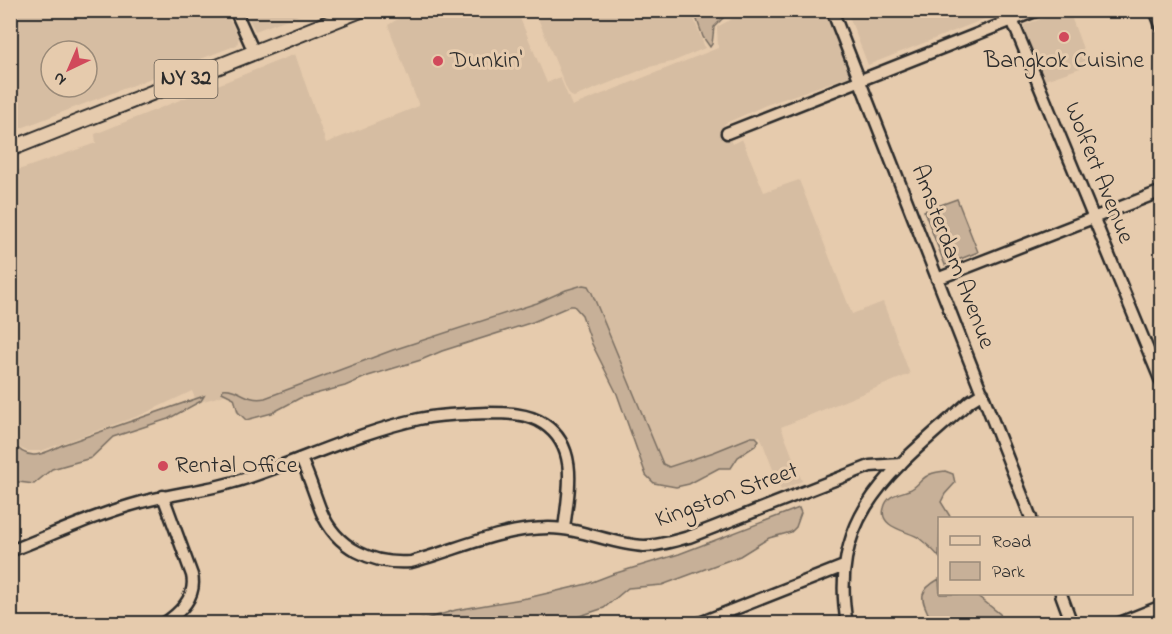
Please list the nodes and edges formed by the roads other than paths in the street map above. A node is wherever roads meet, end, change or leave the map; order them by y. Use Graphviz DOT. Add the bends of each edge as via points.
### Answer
graph roads {
  1 [pos="235,10"];
  2 [pos="361,10"];
  3 [pos="832,10"];
  4 [pos="1038,10"];
  5 [pos="1155,10"];
  6 [pos="1010,15"];
  7 [pos="1161,28"];
  8 [pos="254,52"];
  9 [pos="860,80"];
  10 [pos="727,133"];
  11 [pos="10,149"];
  12 [pos="1161,191"];
  13 [pos="1094,218"];
  14 [pos="937,279"];
  15 [pos="1161,384"];
  16 [pos="983,393"];
  17 [pos="301,459"];
  18 [pos="901,464"];
  19 [pos="164,496"];
  20 [pos="1030,517"];
  21 [pos="564,529"];
  22 [pos="10,550"];
  23 [pos="844,566"];
  24 [pos="1060,595"];
  25 [pos="1161,606"];
  26 [pos="163,624"];
  27 [pos="697,624"];
  28 [pos="847,624"];
  29 [pos="1072,624"];
  30 [pos="1118,624"];
  1 -- 8 [label="street"];
  2 -- 8 [label="main road, NY 32"];
  3 -- 9 [label="street, Amsterdam Avenue"];
  4 -- 6 [label="street"];
  5 -- 7 [label="street"];
  6 -- 9 [label="street"];
  6 -- 13 [label="street, Wolfert Avenue"];
  8 -- 11 [label="main road, NY 32"];
  9 -- 10 [label="street"];
  9 -- 14 [label="street, Amsterdam Avenue"];
  12 -- 13 [label="street"];
  13 -- 14 [label="street"];
  13 -- 15 [label="street, Wolfert Avenue"];
  14 -- 16 [label="street, Amsterdam Avenue"];
  16 -- 18 [label="street"];
  16 -- 20 [label="street, Amsterdam Avenue"];
  17 -- 19 [label="street" via="233,482"];
  17 -- 21 [label="street, Kingston Street" via="333,531 346,545 374,560 411,562 507,531"];
  17 -- 21 [label="street" via="420,419 520,415 544,424 566,452 570,474"];
  18 -- 21 [label="street, Kingston Street" via="870,466 689,537 660,544 634,544"];
  18 -- 23 [label="street" via="864,508"];
  19 -- 22 [label="street" via="113,510"];
  19 -- 26 [label="street" via="193,588 186,604"];
  23 -- 27 [label="street"];
  23 -- 28 [label="street"];
  24 -- 29 [label="street"];
  25 -- 30 [label="street"];
}
